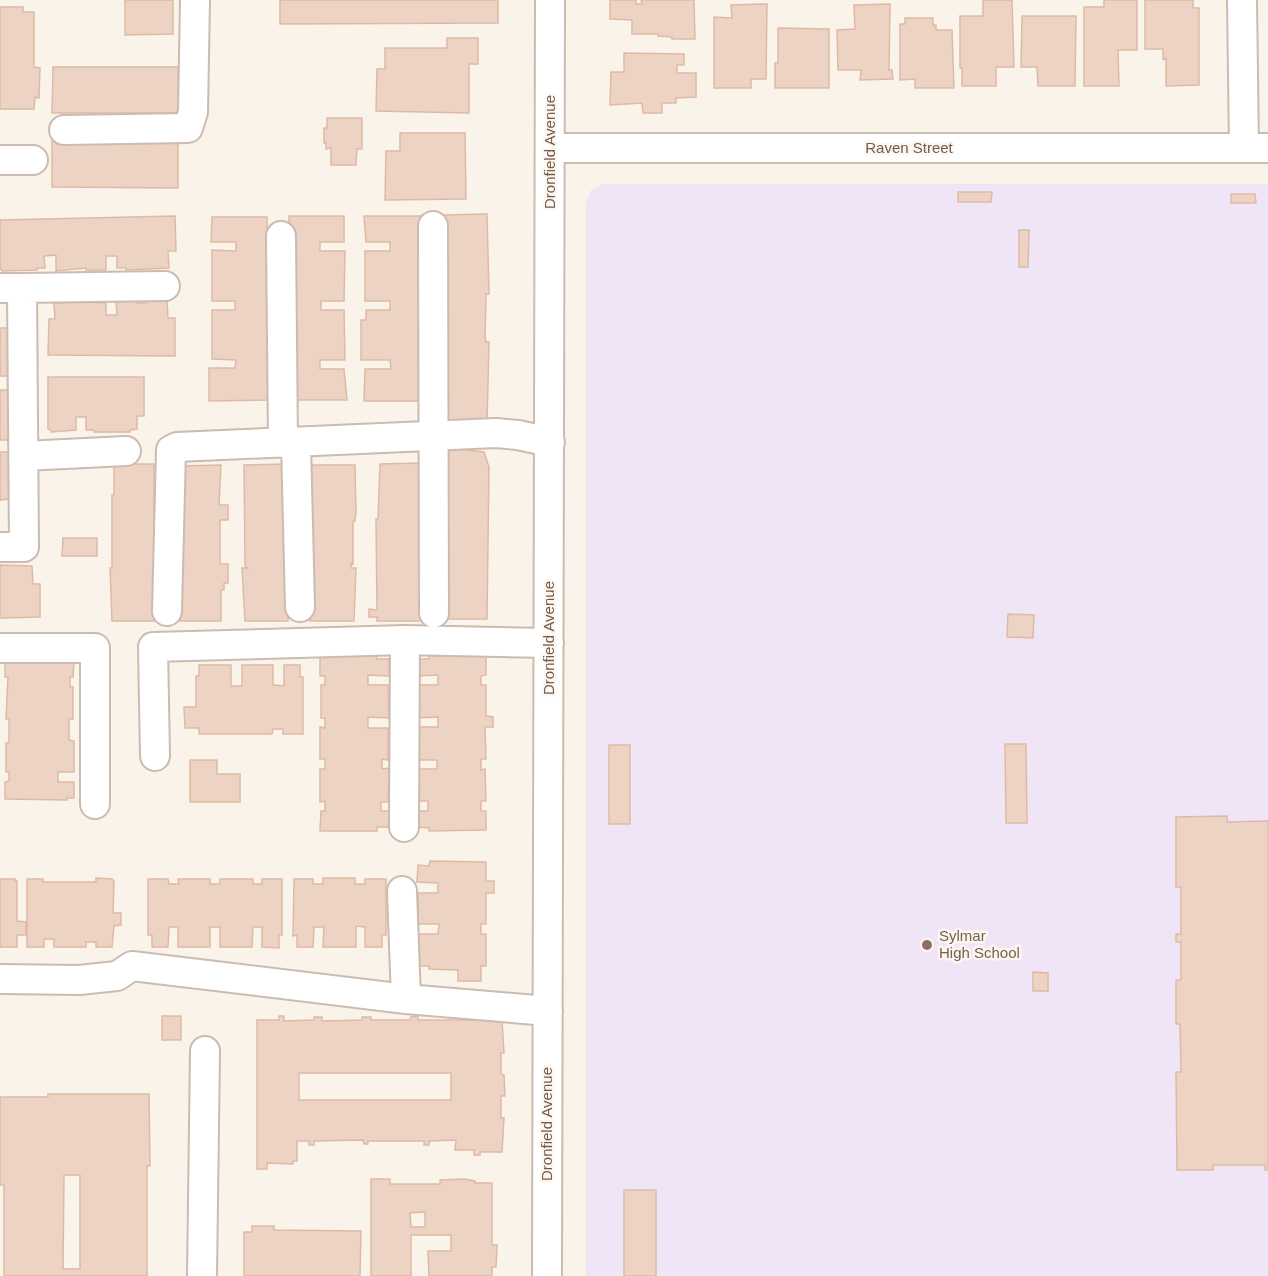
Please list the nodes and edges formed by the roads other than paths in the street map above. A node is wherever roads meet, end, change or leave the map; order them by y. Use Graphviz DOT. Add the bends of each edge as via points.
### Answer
graph roads {
  1 [pos="195,0"];
  2 [pos="550,0"];
  3 [pos="1242,0"];
  4 [pos="64,130"];
  5 [pos="551,148"];
  6 [pos="1256,148"];
  7 [pos="0,160"];
  8 [pos="33,160"];
  9 [pos="433,226"];
  10 [pos="281,236"];
  11 [pos="165,286"];
  12 [pos="11,288"];
  13 [pos="432,435"];
  14 [pos="550,442"];
  15 [pos="289,443"];
  16 [pos="126,451"];
  17 [pos="24,456"];
  18 [pos="0,547"];
  19 [pos="300,607"];
  20 [pos="167,611"];
  21 [pos="434,613"];
  22 [pos="405,640"];
  23 [pos="549,643"];
  24 [pos="0,648"];
  25 [pos="155,756"];
  26 [pos="95,804"];
  27 [pos="404,827"];
  28 [pos="402,891"];
  29 [pos="0,979"];
  30 [pos="406,999"];
  31 [pos="548,1011"];
  32 [pos="205,1051"];
  33 [pos="202,1276"];
  34 [pos="547,1276"];
  1 -- 4 [label="street" via="193,112 188,128"];
  2 -- 5 [label="street, Dronfield Avenue"];
  3 -- 6 [label="street" via="1244,116"];
  5 -- 6 [label="street, Raven Street"];
  5 -- 14 [label="street, Dronfield Avenue"];
  7 -- 8 [label="street"];
  9 -- 13 [label="street"];
  10 -- 15 [label="street"];
  11 -- 12 [label="street"];
  12 -- 17 [label="street"];
  13 -- 14 [label="street" via="496,433"];
  13 -- 15 [label="street"];
  13 -- 21 [label="street"];
  14 -- 23 [label="street, Dronfield Avenue"];
  15 -- 19 [label="street"];
  15 -- 20 [label="street" via="171,450"];
  16 -- 17 [label="street"];
  17 -- 18 [label="street" via="24,547"];
  22 -- 23 [label="street"];
  22 -- 25 [label="street" via="153,647"];
  22 -- 27 [label="street"];
  23 -- 31 [label="street, Dronfield Avenue"];
  24 -- 26 [label="street" via="95,648"];
  28 -- 30 [label="street"];
  29 -- 30 [label="street" via="79,980 117,976 132,966"];
  30 -- 31 [label="street"];
  31 -- 34 [label="street, Dronfield Avenue"];
  32 -- 33 [label="street"];
}
